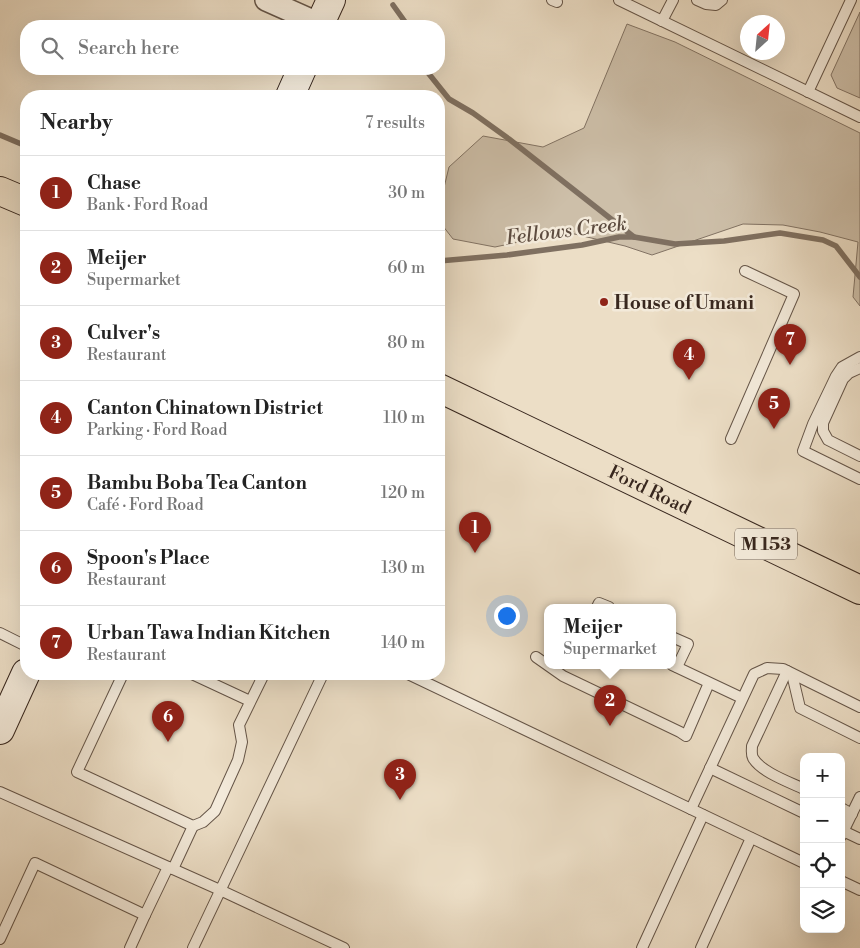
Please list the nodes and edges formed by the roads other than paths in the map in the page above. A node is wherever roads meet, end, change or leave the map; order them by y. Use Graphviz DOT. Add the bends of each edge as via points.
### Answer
graph roads {
  1 [pos="266,0"];
  2 [pos="331,0"];
  3 [pos="619,0"];
  4 [pos="673,0"];
  5 [pos="696,0"];
  6 [pos="722,0"];
  7 [pos="851,0"];
  8 [pos="309,20"];
  9 [pos="322,20"];
  10 [pos="662,21"];
  11 [pos="299,75"];
  12 [pos="293,90"];
  13 [pos="808,92"];
  14 [pos="860,118"];
  15 [pos="0,191"];
  16 [pos="20,199"];
  17 [pos="745,271"];
  18 [pos="860,357"];
  19 [pos="860,368"];
  20 [pos="445,391"];
  21 [pos="730,439"];
  22 [pos="860,456"];
  23 [pos="860,480"];
  24 [pos="860,590"];
  25 [pos="0,633"];
  26 [pos="676,639"];
  27 [pos="20,643"];
  28 [pos="536,657"];
  29 [pos="544,663"];
  30 [pos="676,663"];
  31 [pos="676,667"];
  32 [pos="553,669"];
  33 [pos="790,672"];
  34 [pos="23,680"];
  35 [pos="120,680"];
  36 [pos="205,680"];
  37 [pos="261,680"];
  38 [pos="320,680"];
  39 [pos="421,680"];
  40 [pos="709,682"];
  41 [pos="742,698"];
  42 [pos="250,701"];
  43 [pos="860,707"];
  44 [pos="0,730"];
  45 [pos="860,738"];
  46 [pos="710,768"];
  47 [pos="800,788"];
  48 [pos="0,792"];
  49 [pos="860,797"];
  50 [pos="691,809"];
  51 [pos="845,810"];
  52 [pos="800,811"];
  53 [pos="852,814"];
  54 [pos="703,815"];
  55 [pos="192,826"];
  56 [pos="845,827"];
  57 [pos="845,834"];
  58 [pos="751,838"];
  59 [pos="860,839"];
  60 [pos="800,861"];
  61 [pos="170,868"];
  62 [pos="845,883"];
  63 [pos="220,890"];
  64 [pos="860,890"];
  65 [pos="145,915"];
  66 [pos="0,939"];
  67 [pos="130,948"];
  68 [pos="193,948"];
  69 [pos="342,948"];
  70 [pos="642,948"];
  71 [pos="700,948"];
  1 -- 8 [label="street"];
  2 -- 9 [label="main road"];
  3 -- 10 [label="lane"];
  4 -- 10 [label="lane"];
  5 -- 6 [label="lane" via="716,4"];
  7 -- 13 [label="lane"];
  10 -- 13 [label="lane"];
  11 -- 12 [label="main road"];
  13 -- 14 [label="lane"];
  15 -- 16 [label="main road"];
  17 -- 21 [label="lane" via="794,294"];
  18 -- 23 [label="lane" via="842,367 836,376 803,451"];
  19 -- 22 [label="lane" via="843,379 823,423 828,440"];
  20 -- 24 [label="main road, Ford Road / M 153"];
  25 -- 27 [label="lane"];
  26 -- 30 [label="lane" via="688,644"];
  28 -- 29 [label="lane"];
  31 -- 40 [label="lane"];
  32 -- 40 [label="lane" via="686,736"];
  33 -- 41 [label="lane" via="767,668 754,674"];
  33 -- 43 [label="lane"];
  33 -- 45 [label="lane" via="800,708"];
  33 -- 47 [label="lane" via="752,746 752,756 758,765"];
  34 -- 44 [label="main road"];
  35 -- 55 [label="lane" via="77,772"];
  36 -- 42 [label="lane"];
  37 -- 42 [label="lane"];
  38 -- 63 [label="lane"];
  39 -- 50 [label="lane"];
  40 -- 41 [label="lane"];
  41 -- 46 [label="lane"];
  42 -- 55 [label="lane" via="239,725 242,742 238,760 215,811 203,822"];
  46 -- 50 [label="lane"];
  46 -- 52 [label="lane"];
  48 -- 61 [label="lane"];
  49 -- 53 [label="lane"];
  50 -- 54 [label="lane"];
  51 -- 53 [label="lane"];
  53 -- 56 [label="lane"];
  54 -- 58 [label="lane"];
  54 -- 70 [label="lane"];
  55 -- 61 [label="lane"];
  57 -- 59 [label="lane"];
  58 -- 60 [label="lane"];
  58 -- 71 [label="lane"];
  61 -- 63 [label="lane"];
  61 -- 65 [label="lane"];
  62 -- 64 [label="lane"];
  63 -- 68 [label="lane"];
  63 -- 69 [label="lane"];
  65 -- 66 [label="lane" via="35,863"];
  65 -- 67 [label="lane"];
}
